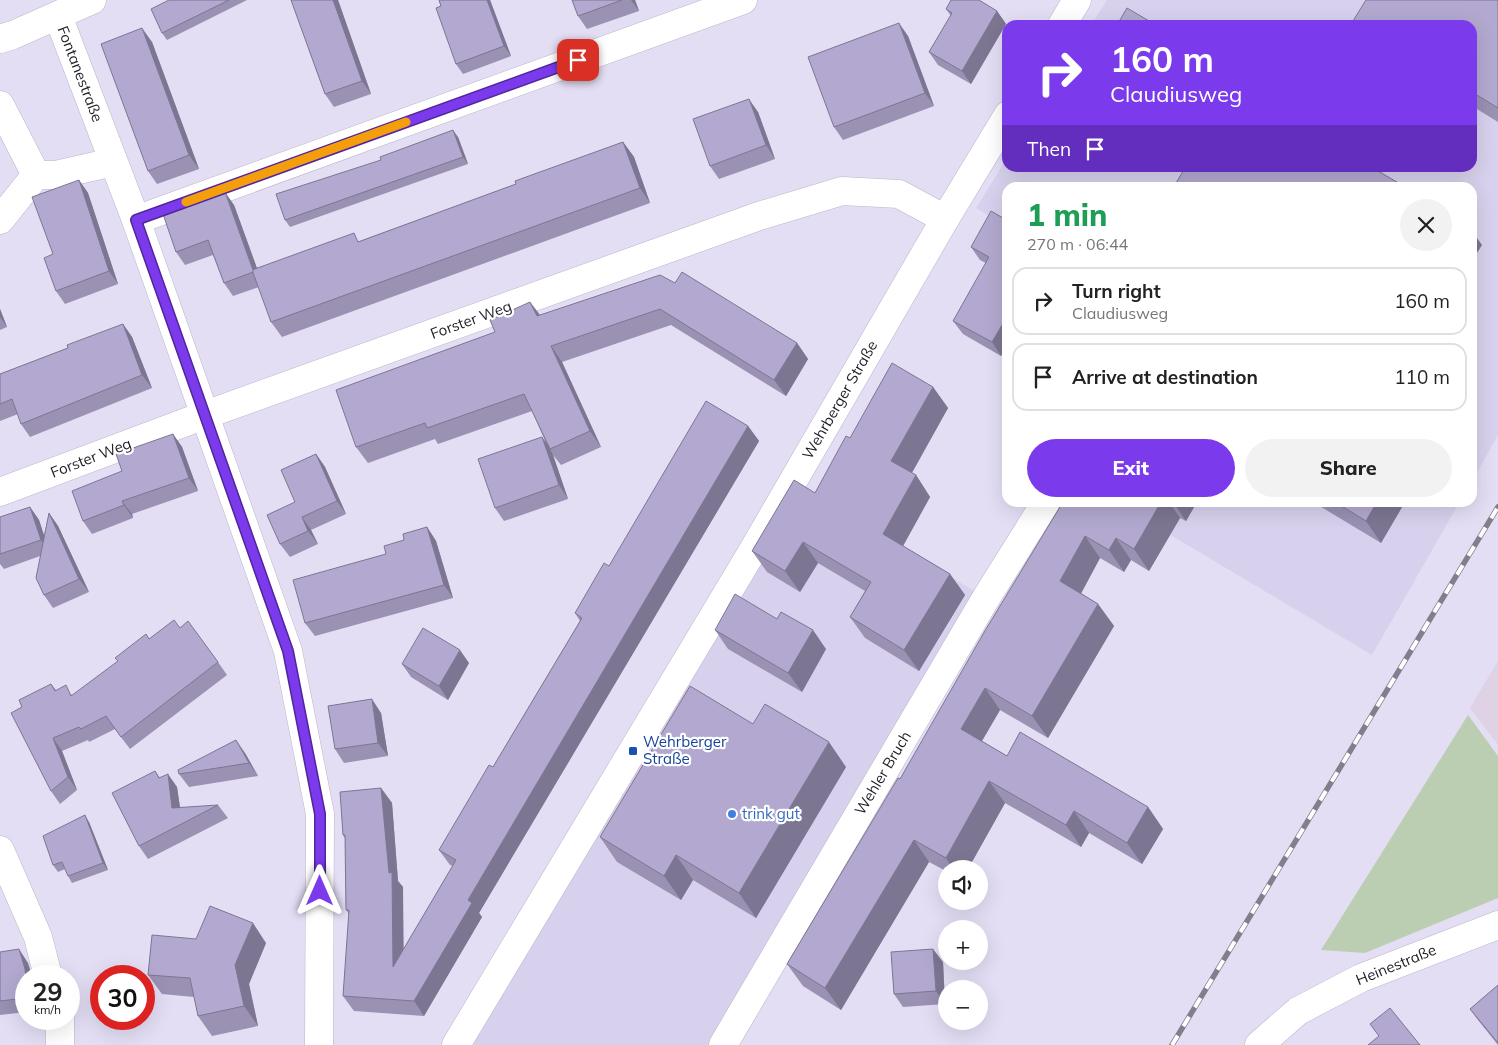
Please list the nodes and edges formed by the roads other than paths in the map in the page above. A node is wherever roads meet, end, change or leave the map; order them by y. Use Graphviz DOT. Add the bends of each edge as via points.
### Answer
graph roads {
  1 [pos="92,0"];
  2 [pos="743,0"];
  3 [pos="1077,0"];
  4 [pos="58,16"];
  5 [pos="1065,20"];
  6 [pos="0,39"];
  7 [pos="0,105"];
  8 [pos="1002,125"];
  9 [pos="113,162"];
  10 [pos="36,174"];
  11 [pos="945,219"];
  12 [pos="0,220"];
  13 [pos="136,220"];
  14 [pos="206,415"];
  15 [pos="0,492"];
  16 [pos="1043,507"];
  17 [pos="0,850"];
  18 [pos="1498,925"];
  19 [pos="45,965"];
  20 [pos="60,1030"];
  21 [pos="60,1045"];
  22 [pos="319,1045"];
  23 [pos="456,1045"];
  24 [pos="723,1045"];
  25 [pos="1259,1045"];
  1 -- 4 [label="street"];
  2 -- 13 [label="street"];
  3 -- 5 [label="street"];
  4 -- 6 [label="street, Fontanestraße"];
  4 -- 9 [label="street, Fontanestraße"];
  7 -- 10 [label="street"];
  8 -- 11 [label="street, Wehrberger Straße"];
  9 -- 10 [label="street" via="56,174"];
  9 -- 13 [label="street, Fontanestraße"];
  10 -- 12 [label="street"];
  11 -- 14 [label="street, Forster Weg" via="899,194 842,190 759,216"];
  11 -- 23 [label="street, Wehrberger Straße" via="752,552"];
  13 -- 14 [label="street, Fontanestraße"];
  14 -- 15 [label="street, Forster Weg"];
  14 -- 22 [label="street, Fontanestraße" via="288,651 320,814"];
  16 -- 24 [label="street, Wehler Bruch"];
  17 -- 19 [label="street" via="38,937"];
  18 -- 25 [label="street, Heinestraße" via="1361,978 1298,1011"];
  20 -- 21 [label="street"];
}
